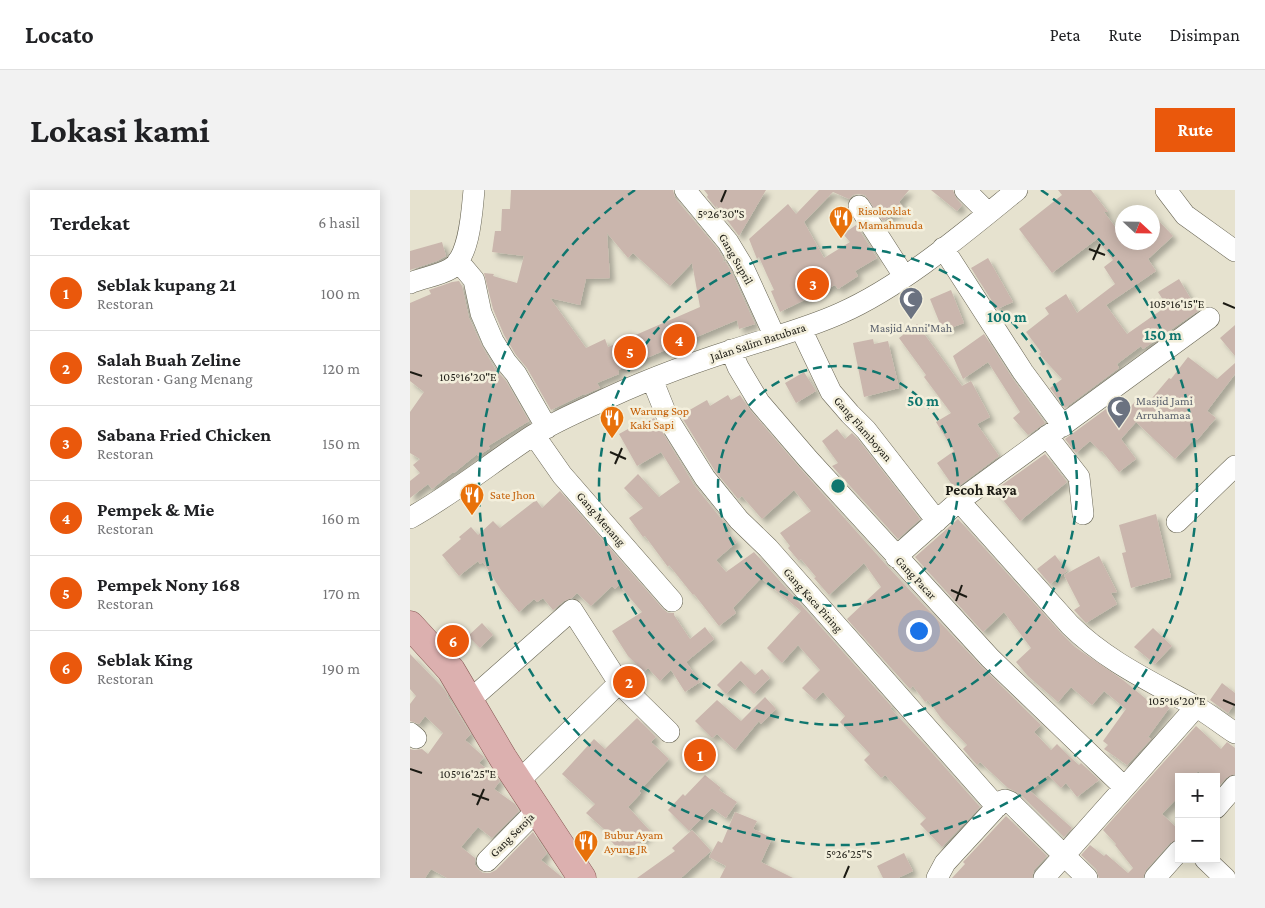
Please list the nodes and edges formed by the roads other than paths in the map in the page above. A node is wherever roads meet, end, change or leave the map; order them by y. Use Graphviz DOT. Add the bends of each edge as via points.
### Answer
graph roads {
  1 [pos="474,190"];
  2 [pos="966,190"];
  3 [pos="1017,190"];
  4 [pos="1166,190"];
  5 [pos="689,196"];
  6 [pos="859,206"];
  7 [pos="988,213"];
  8 [pos="943,248"];
  9 [pos="1235,251"];
  10 [pos="463,252"];
  11 [pos="904,276"];
  12 [pos="410,283"];
  13 [pos="1209,318"];
  14 [pos="801,329"];
  15 [pos="775,337"];
  16 [pos="731,350"];
  17 [pos="652,379"];
  18 [pos="1055,431"];
  19 [pos="541,432"];
  20 [pos="1235,466"];
  21 [pos="959,500"];
  22 [pos="1083,514"];
  23 [pos="410,518"];
  24 [pos="937,521"];
  25 [pos="1177,522"];
  26 [pos="896,557"];
  27 [pos="672,601"];
  28 [pos="410,625"];
  29 [pos="619,683"];
  30 [pos="470,700"];
  31 [pos="1196,707"];
  32 [pos="669,732"];
  33 [pos="1235,733"];
  34 [pos="520,781"];
  35 [pos="1235,786"];
  36 [pos="1124,787"];
  37 [pos="1220,803"];
  38 [pos="997,807"];
  39 [pos="538,810"];
  40 [pos="1064,856"];
  41 [pos="1175,856"];
  42 [pos="486,861"];
  43 [pos="1209,863"];
  44 [pos="941,870"];
  45 [pos="582,878"];
  46 [pos="1044,878"];
  47 [pos="1087,878"];
  48 [pos="1156,878"];
  49 [pos="1225,878"];
  1 -- 10 [label="street"];
  2 -- 7 [label="street"];
  3 -- 7 [label="street, Jalan Salim Batubara"];
  4 -- 9 [label="street" via="1185,215"];
  5 -- 15 [label="street, Gang Supril" via="719,229 742,265"];
  6 -- 11 [label="street"];
  7 -- 8 [label="street, Jalan Salim Batubara"];
  8 -- 11 [label="street, Jalan Salim Batubara"];
  8 -- 18 [label="street" via="1023,372"];
  10 -- 12 [label="street" via="449,270"];
  10 -- 19 [label="street, Gang Menang" via="493,341 516,374"];
  11 -- 14 [label="street, Jalan Salim Batubara" via="872,298"];
  13 -- 18 [label="street"];
  14 -- 15 [label="street, Jalan Salim Batubara"];
  14 -- 24 [label="street, Gang Flamboyan" via="831,392 866,430"];
  15 -- 16 [label="street, Jalan Salim Batubara"];
  16 -- 17 [label="street, Jalan Salim Batubara"];
  16 -- 26 [label="street, Gang Pacar" via="759,402"];
  17 -- 19 [label="street, Jalan Salim Batubara"];
  17 -- 38 [label="street, Gang Kaca Piring" via="668,419 733,513 768,548"];
  18 -- 21 [label="street"];
  18 -- 22 [label="street" via="1079,476"];
  19 -- 23 [label="street, Jalan Salim Batubara" via="444,499"];
  19 -- 27 [label="street, Gang Menang" via="562,475"];
  20 -- 25 [label="street"];
  21 -- 24 [label="street"];
  21 -- 31 [label="street" via="1087,642"];
  24 -- 26 [label="street"];
  26 -- 36 [label="street, Gang Pacar" via="990,658"];
  28 -- 30 [label="main road" via="451,670"];
  29 -- 30 [label="street" via="572,610"];
  29 -- 32 [label="street"];
  29 -- 34 [label="street"];
  30 -- 34 [label="main road"];
  31 -- 33 [label="street"];
  31 -- 36 [label="street"];
  34 -- 39 [label="main road"];
  35 -- 37 [label="street"];
  36 -- 40 [label="street"];
  38 -- 40 [label="street" via="1004,800 1010,802"];
  38 -- 44 [label="street"];
  39 -- 42 [label="street, Gang Seroja"];
  39 -- 45 [label="main road"];
  40 -- 46 [label="street"];
  40 -- 47 [label="street"];
  41 -- 48 [label="street"];
  43 -- 49 [label="street"];
}
